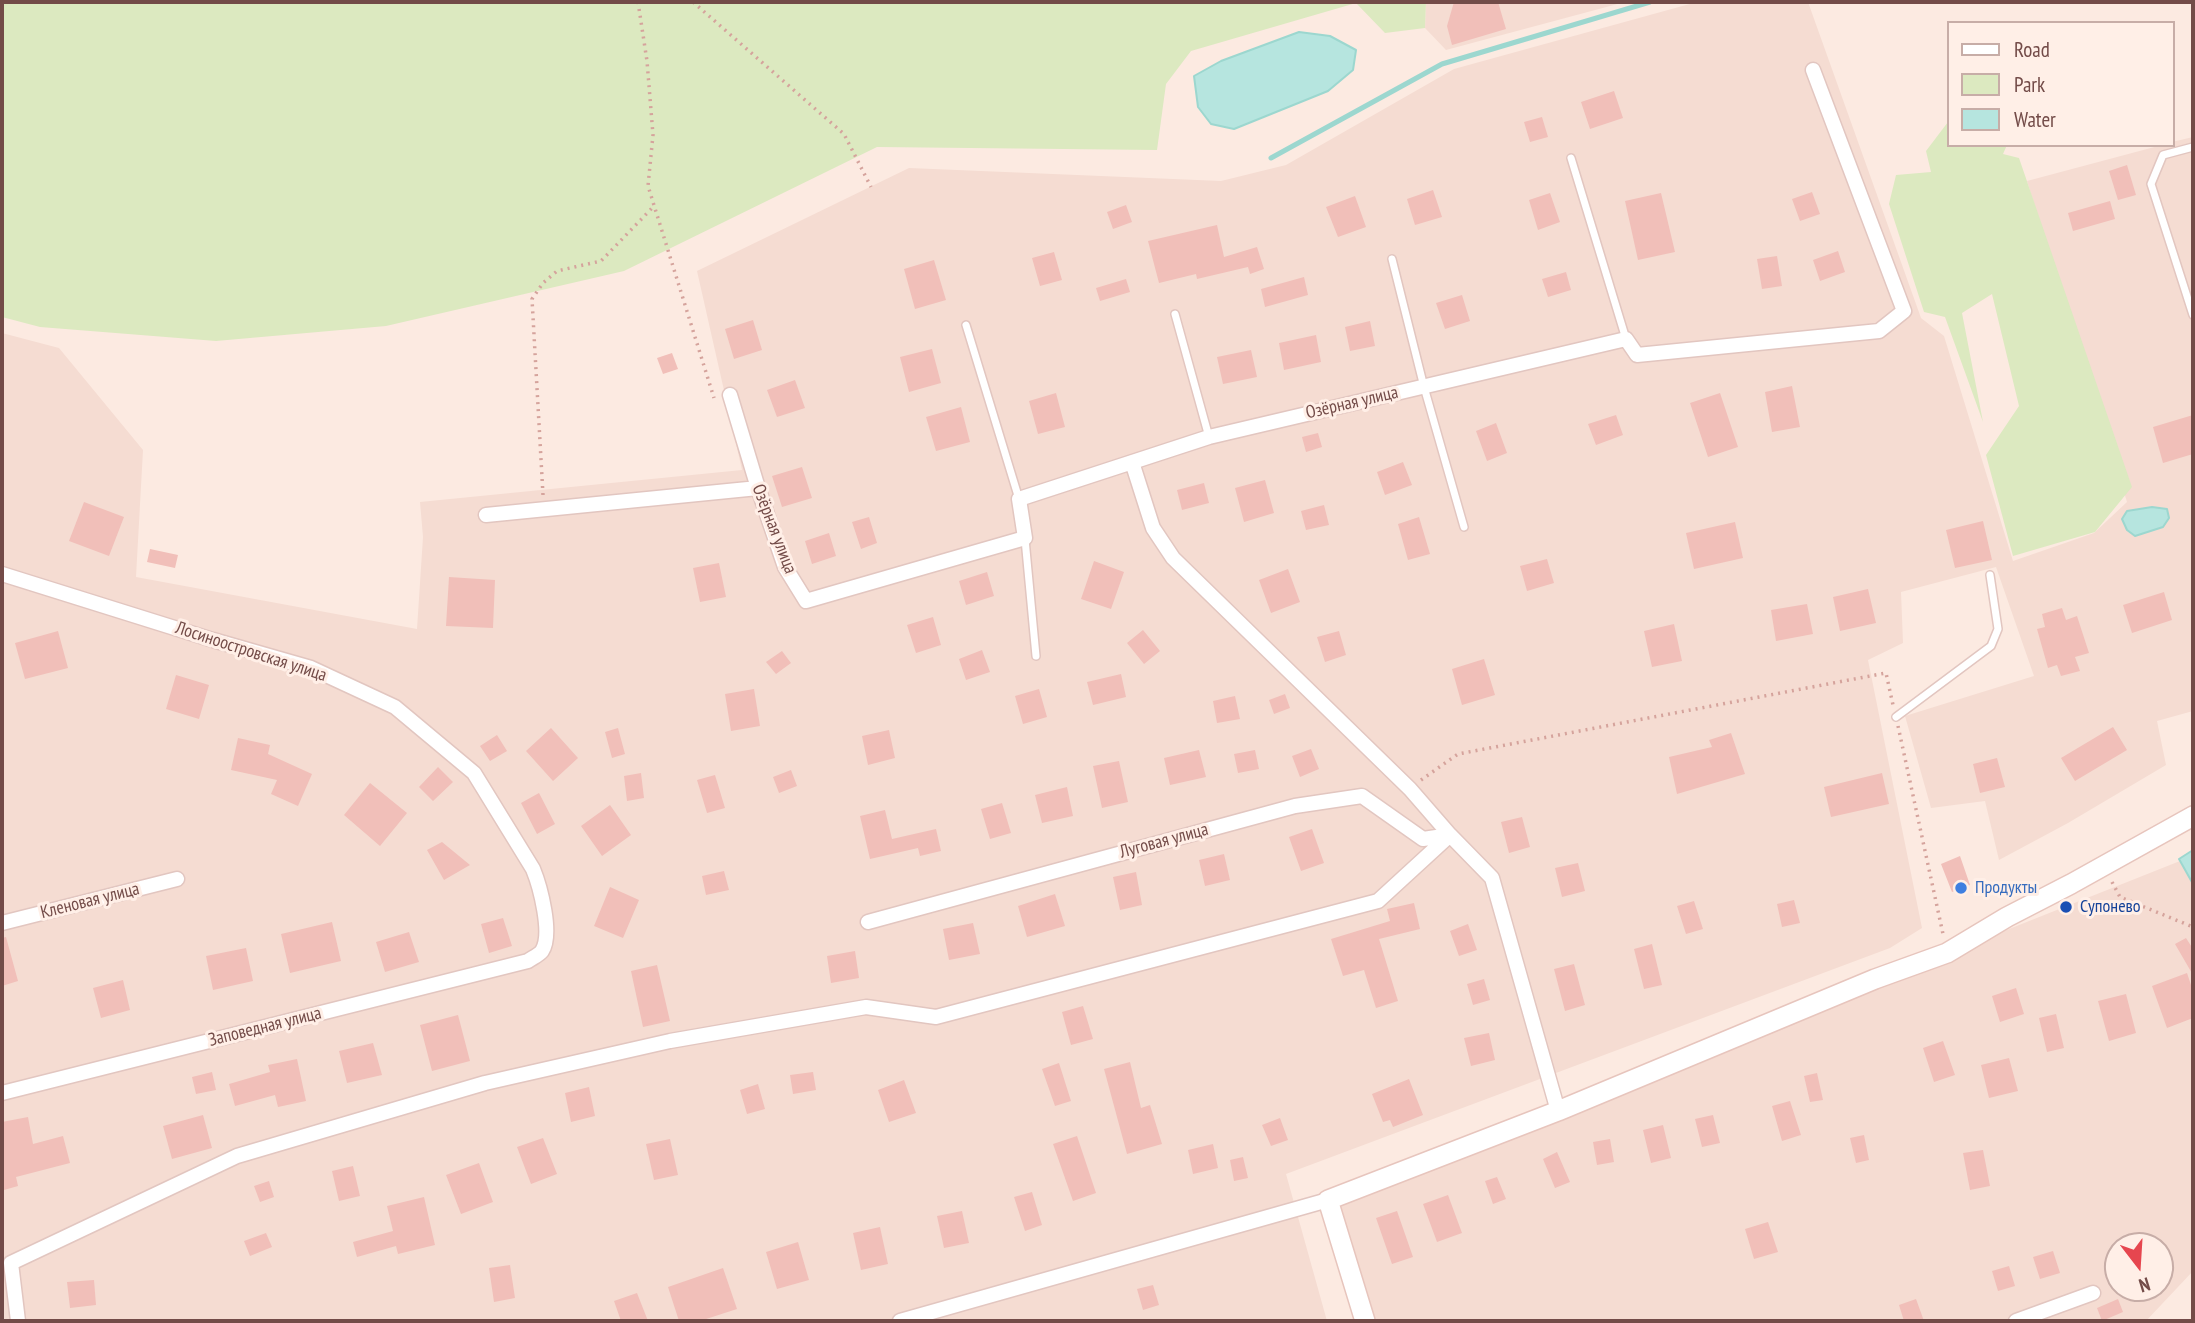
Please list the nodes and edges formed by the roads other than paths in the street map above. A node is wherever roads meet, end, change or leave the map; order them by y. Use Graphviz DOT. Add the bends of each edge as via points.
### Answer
graph roads {
  1 [pos="1813,71"];
  2 [pos="2193,147"];
  3 [pos="1572,158"];
  4 [pos="1392,260"];
  5 [pos="1175,314"];
  6 [pos="2193,315"];
  7 [pos="966,325"];
  8 [pos="1626,339"];
  9 [pos="1424,387"];
  10 [pos="730,395"];
  11 [pos="1209,437"];
  12 [pos="1132,462"];
  13 [pos="758,488"];
  14 [pos="1019,499"];
  15 [pos="486,515"];
  16 [pos="1464,527"];
  17 [pos="1025,538"];
  18 [pos="2,574"];
  19 [pos="1990,575"];
  20 [pos="1036,656"];
  21 [pos="1896,718"];
  22 [pos="2193,816"];
  23 [pos="1450,835"];
  24 [pos="177,879"];
  25 [pos="868,922"];
  26 [pos="2,923"];
  27 [pos="528,961"];
  28 [pos="2,1093"];
  29 [pos="1558,1111"];
  30 [pos="1328,1200"];
  31 [pos="2093,1293"];
  32 [pos="18,1321"];
  33 [pos="900,1321"];
  34 [pos="1365,1321"];
  35 [pos="2016,1321"];
  1 -- 8 [label="street" via="1904,312 1879,331 1651,354 1637,355"];
  2 -- 6 [label="lane" via="2163,155 2151,184"];
  3 -- 8 [label="lane"];
  4 -- 9 [label="lane"];
  5 -- 11 [label="lane"];
  7 -- 14 [label="lane"];
  8 -- 9 [label="street, Озёрная улица"];
  9 -- 11 [label="street, Озёрная улица"];
  9 -- 16 [label="lane"];
  10 -- 13 [label="street, Озёрная улица"];
  11 -- 12 [label="street, Озёрная улица"];
  12 -- 14 [label="street, Озёрная улица"];
  12 -- 23 [label="street" via="1153,528 1173,558 1410,789"];
  13 -- 15 [label="street"];
  13 -- 17 [label="street, Озёрная улица" via="785,567 806,601"];
  14 -- 17 [label="street"];
  17 -- 20 [label="lane"];
  18 -- 27 [label="street, Лосиноостровская улица" via="311,668 395,707 474,773 533,869 547,934 542,951"];
  19 -- 21 [label="lane" via="1998,629 1991,646"];
  22 -- 29 [label="street" via="1947,953"];
  23 -- 25 [label="street, Луговая улица" via="1423,839 1362,796 1295,806"];
  23 -- 29 [label="street" via="1492,878"];
  23 -- 32 [label="street" via="1378,901 936,1017 866,1007 657,1044 485,1083 237,1156 11,1264"];
  24 -- 26 [label="street, Кленовая улица"];
  27 -- 28 [label="street, Заповедная улица"];
  29 -- 30 [label="street"];
  30 -- 33 [label="street"];
  30 -- 34 [label="street"];
  31 -- 35 [label="street"];
}
